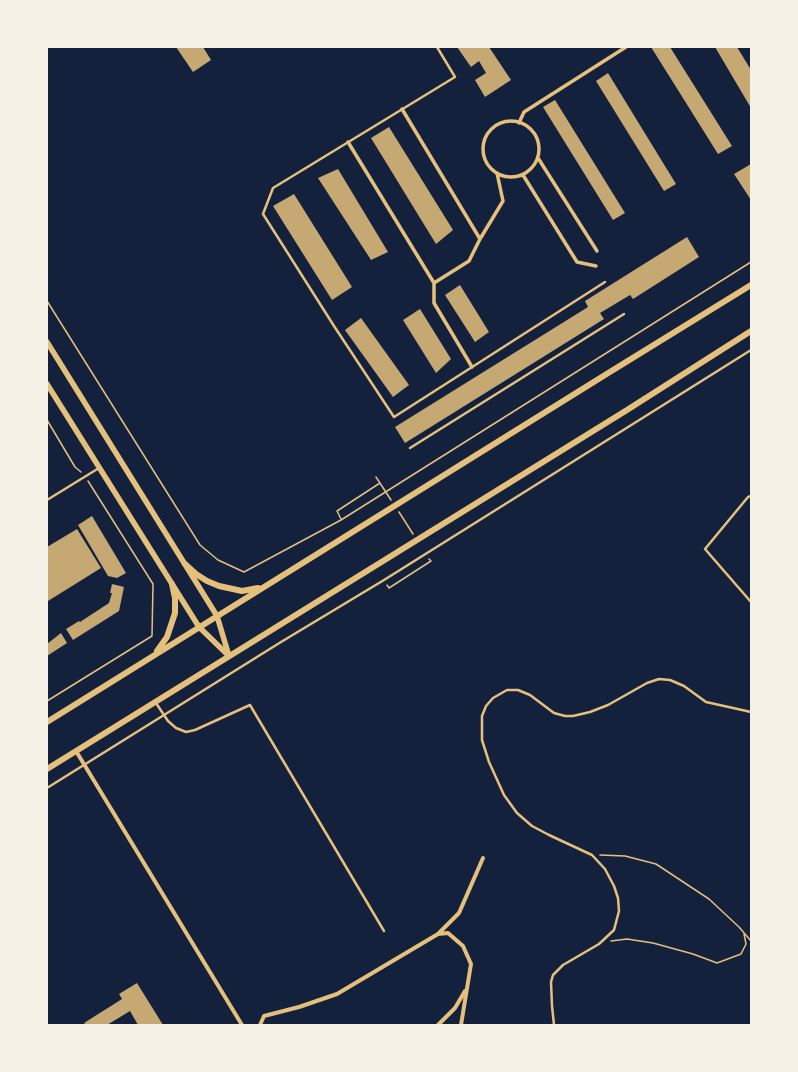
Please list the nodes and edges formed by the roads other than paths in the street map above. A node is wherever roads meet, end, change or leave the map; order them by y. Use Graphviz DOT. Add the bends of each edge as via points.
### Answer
graph roads {
  1 [pos="438,47"];
  2 [pos="626,47"];
  3 [pos="402,109"];
  4 [pos="519,122"];
  5 [pos="348,142"];
  6 [pos="538,158"];
  7 [pos="497,174"];
  8 [pos="523,175"];
  9 [pos="480,240"];
  10 [pos="597,251"];
  11 [pos="596,266"];
  12 [pos="434,282"];
  13 [pos="605,282"];
  14 [pos="751,285"];
  15 [pos="624,314"];
  16 [pos="751,331"];
  17 [pos="47,342"];
  18 [pos="751,350"];
  19 [pos="472,366"];
  20 [pos="47,384"];
  21 [pos="410,448"];
  22 [pos="99,468"];
  23 [pos="751,496"];
  24 [pos="47,500"];
  25 [pos="185,564"];
  26 [pos="172,584"];
  27 [pos="264,587"];
  28 [pos="751,602"];
  29 [pos="217,616"];
  30 [pos="199,627"];
  31 [pos="230,656"];
  32 [pos="151,657"];
  33 [pos="156,702"];
  34 [pos="751,712"];
  35 [pos="164,715"];
  36 [pos="47,722"];
  37 [pos="76,751"];
  38 [pos="84,764"];
  39 [pos="47,769"];
  40 [pos="47,788"];
  41 [pos="483,858"];
  42 [pos="384,931"];
  43 [pos="438,934"];
  44 [pos="467,989"];
  45 [pos="242,1025"];
  46 [pos="260,1025"];
  47 [pos="438,1025"];
  48 [pos="460,1025"];
  49 [pos="554,1025"];
  1 -- 3 [label="lane" via="455,77"];
  2 -- 4 [label="street" via="524,112"];
  3 -- 5 [label="lane"];
  3 -- 9 [label="street"];
  4 -- 6 [label="street" via="533,131 538,140"];
  4 -- 7 [label="street" via="507,121 498,124 490,129 485,137 483,156 487,165"];
  5 -- 12 [label="street"];
  5 -- 19 [label="lane" via="273,188 264,214 394,417"];
  6 -- 8 [label="street" via="534,166"];
  6 -- 10 [label="street"];
  7 -- 8 [label="street" via="510,178"];
  7 -- 9 [label="street" via="504,201"];
  8 -- 11 [label="street" via="577,262"];
  9 -- 12 [label="street" via="469,261"];
  12 -- 19 [label="street" via="434,303"];
  13 -- 19 [label="lane"];
  14 -- 27 [label="main road"];
  15 -- 21 [label="lane"];
  16 -- 31 [label="main road"];
  17 -- 25 [label="street"];
  18 -- 35 [label="lane"];
  20 -- 22 [label="street"];
  22 -- 24 [label="lane"];
  22 -- 26 [label="street"];
  23 -- 28 [label="lane" via="705,549"];
  25 -- 27 [label="main road" via="196,574 219,586 242,591"];
  25 -- 29 [label="street"];
  26 -- 30 [label="street"];
  26 -- 32 [label="main road" via="175,598 172,626 167,637"];
  27 -- 29 [label="main road"];
  29 -- 30 [label="main road"];
  29 -- 31 [label="street"];
  30 -- 31 [label="street"];
  30 -- 32 [label="main road"];
  31 -- 33 [label="main road"];
  32 -- 36 [label="main road"];
  33 -- 35 [label="lane"];
  33 -- 37 [label="main road"];
  34 -- 49 [label="lane" via="706,702 684,686 670,680 659,679 608,705 573,716 554,713 530,695 518,690 507,690 493,698 486,706 482,716 482,740 504,795 517,813 532,826 592,855 605,869 618,898 619,912 614,930 603,941 563,965 553,975 551,982"];
  35 -- 38 [label="lane"];
  35 -- 42 [label="lane" via="176,728 186,732 250,705"];
  37 -- 38 [label="street"];
  37 -- 39 [label="main road"];
  38 -- 40 [label="lane"];
  38 -- 45 [label="street"];
  41 -- 43 [label="street" via="459,912"];
  43 -- 44 [label="street" via="448,933 463,946 471,964"];
  43 -- 46 [label="street" via="337,994 264,1016"];
  44 -- 47 [label="street" via="455,1008"];
  44 -- 48 [label="street"];
}
